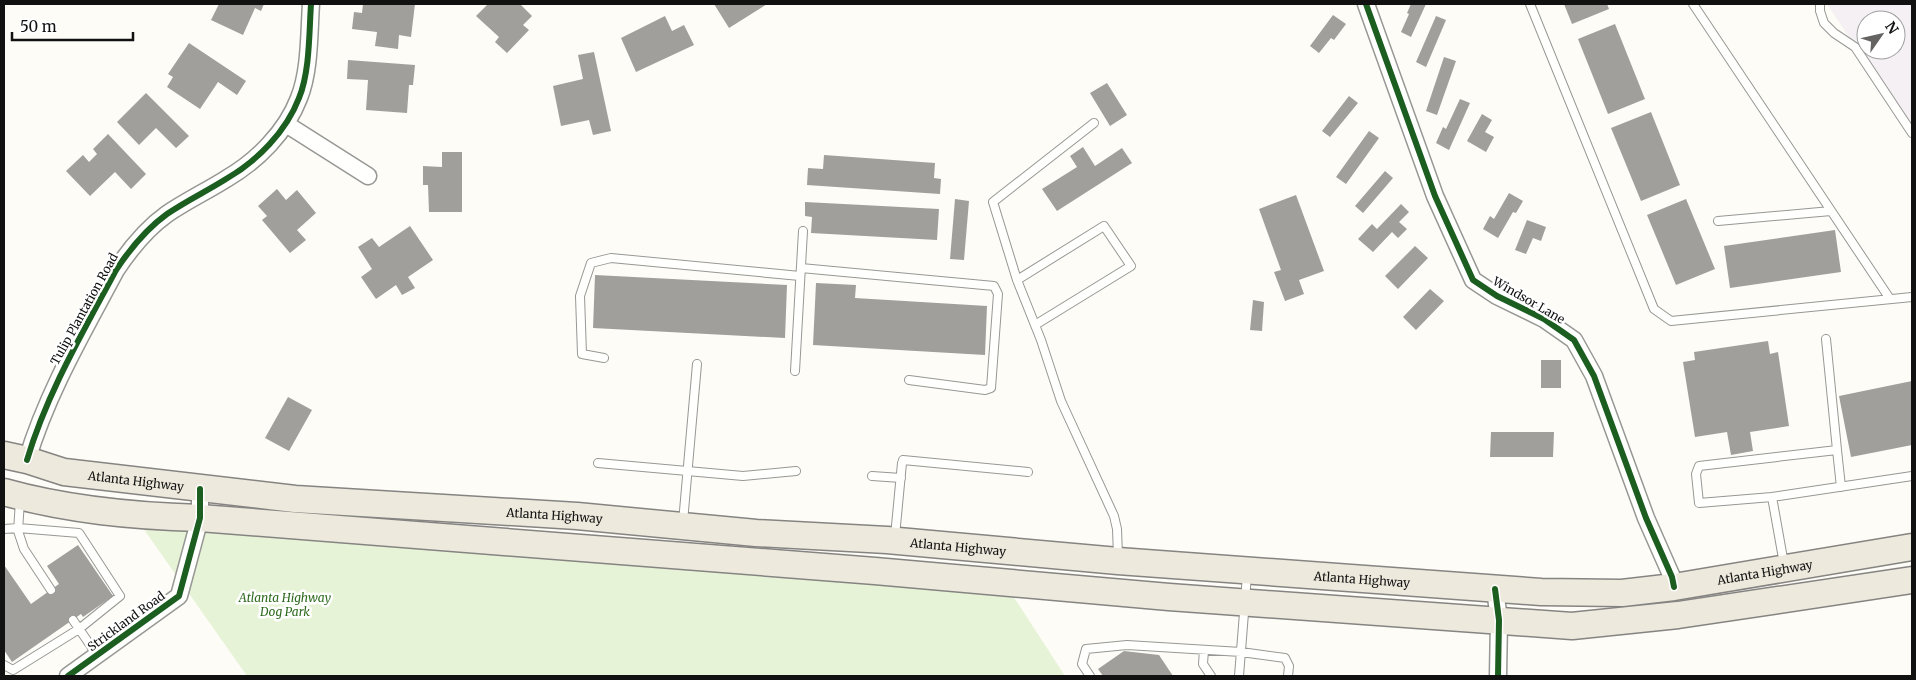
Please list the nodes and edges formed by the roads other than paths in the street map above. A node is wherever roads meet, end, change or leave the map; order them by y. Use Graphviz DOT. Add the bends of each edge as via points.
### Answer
graph roads {
  1 [pos="311,4"];
  2 [pos="1366,4"];
  3 [pos="1530,4"];
  4 [pos="1693,4"];
  5 [pos="1820,4"];
  6 [pos="1094,123"];
  7 [pos="286,124"];
  8 [pos="1912,133"];
  9 [pos="368,176"];
  10 [pos="1831,211"];
  11 [pos="1718,221"];
  12 [pos="803,231"];
  13 [pos="801,272"];
  14 [pos="1017,280"];
  15 [pos="1912,297"];
  16 [pos="1890,299"];
  17 [pos="1035,325"];
  18 [pos="1826,338"];
  19 [pos="604,358"];
  20 [pos="697,364"];
  21 [pos="794,371"];
  22 [pos="909,380"];
  23 [pos="1837,450"];
  24 [pos="15,458"];
  25 [pos="598,463"];
  26 [pos="796,471"];
  27 [pos="688,472"];
  28 [pos="1028,472"];
  29 [pos="872,476"];
  30 [pos="1912,476"];
  31 [pos="901,478"];
  32 [pos="1841,488"];
  33 [pos="200,489"];
  34 [pos="12,494"];
  35 [pos="1772,497"];
  36 [pos="200,518"];
  37 [pos="683,526"];
  38 [pos="18,528"];
  39 [pos="4,529"];
  40 [pos="894,540"];
  41 [pos="1912,548"];
  42 [pos="1118,561"];
  43 [pos="1785,569"];
  44 [pos="1248,571"];
  45 [pos="1912,580"];
  46 [pos="1674,587"];
  47 [pos="1495,588"];
  48 [pos="51,590"];
  49 [pos="1245,602"];
  50 [pos="73,620"];
  51 [pos="1499,620"];
  52 [pos="79,629"];
  53 [pos="1204,650"];
  54 [pos="1241,652"];
  55 [pos="98,655"];
  56 [pos="4,665"];
  57 [pos="68,676"];
  58 [pos="1090,676"];
  59 [pos="1211,676"];
  60 [pos="1239,676"];
  61 [pos="1288,676"];
  62 [pos="1498,676"];
  1 -- 7 [label="street, Tulip Plantation Road" via="305,79"];
  2 -- 46 [label="street, Windsor Lane" via="1435,196 1473,280 1544,319 1574,340 1594,376"];
  3 -- 16 [label="lane" via="1654,309 1671,321"];
  4 -- 10 [label="lane"];
  5 -- 8 [label="lane" via="1824,23 1834,34 1855,47"];
  6 -- 14 [label="lane" via="993,202"];
  7 -- 9 [label="street"];
  7 -- 24 [label="street, Tulip Plantation Road" via="243,168 166,214 126,255 52,391 35,433"];
  10 -- 11 [label="lane"];
  10 -- 16 [label="lane"];
  12 -- 13 [label="lane"];
  13 -- 19 [label="lane" via="611,258 591,264 580,296 582,354"];
  13 -- 21 [label="lane"];
  13 -- 22 [label="lane" via="994,286 998,294 992,388 986,390"];
  14 -- 17 [label="lane"];
  14 -- 17 [label="lane" via="1104,226 1131,266"];
  15 -- 16 [label="lane"];
  17 -- 42 [label="lane" via="1061,401 1114,516 1118,529"];
  18 -- 23 [label="lane"];
  20 -- 27 [label="lane"];
  23 -- 32 [label="lane"];
  23 -- 35 [label="lane" via="1699,466 1696,474 1699,503"];
  24 -- 33 [label="main road, Atlanta Highway" via="64,472"];
  25 -- 27 [label="lane"];
  26 -- 27 [label="lane" via="742,476"];
  27 -- 37 [label="lane"];
  28 -- 31 [label="lane" via="902,462"];
  29 -- 31 [label="lane"];
  30 -- 32 [label="lane"];
  31 -- 40 [label="lane"];
  32 -- 35 [label="lane"];
  33 -- 36 [label="street, Strickland Road"];
  33 -- 37 [label="main road, Atlanta Highway" via="295,499 577,516"];
  34 -- 36 [label="main road" via="51,505"];
  34 -- 38 [label="lane"];
  35 -- 43 [label="lane"];
  36 -- 49 [label="main road"];
  36 -- 55 [label="street, Strickland Road" via="179,596"];
  37 -- 40 [label="main road, Atlanta Highway"];
  38 -- 39 [label="lane"];
  38 -- 48 [label="lane" via="24,549"];
  38 -- 52 [label="lane" via="79,533 120,596"];
  40 -- 42 [label="main road, Atlanta Highway"];
  41 -- 43 [label="main road, Atlanta Highway"];
  42 -- 44 [label="main road, Atlanta Highway"];
  43 -- 46 [label="main road, Atlanta Highway"];
  44 -- 47 [label="main road, Atlanta Highway"];
  44 -- 49 [label="lane"];
  45 -- 51 [label="main road" via="1678,616 1572,626"];
  46 -- 47 [label="main road, Atlanta Highway" via="1622,593"];
  47 -- 51 [label="street"];
  49 -- 51 [label="main road"];
  49 -- 54 [label="lane"];
  50 -- 52 [label="lane"];
  51 -- 62 [label="street"];
  52 -- 55 [label="lane"];
  52 -- 56 [label="lane" via="13,670"];
  53 -- 54 [label="lane"];
  53 -- 58 [label="lane" via="1127,645 1086,649 1082,664"];
  53 -- 59 [label="lane" via="1203,664"];
  54 -- 60 [label="lane"];
  54 -- 61 [label="lane" via="1285,658 1289,666"];
  55 -- 57 [label="street, Strickland Road"];
}
